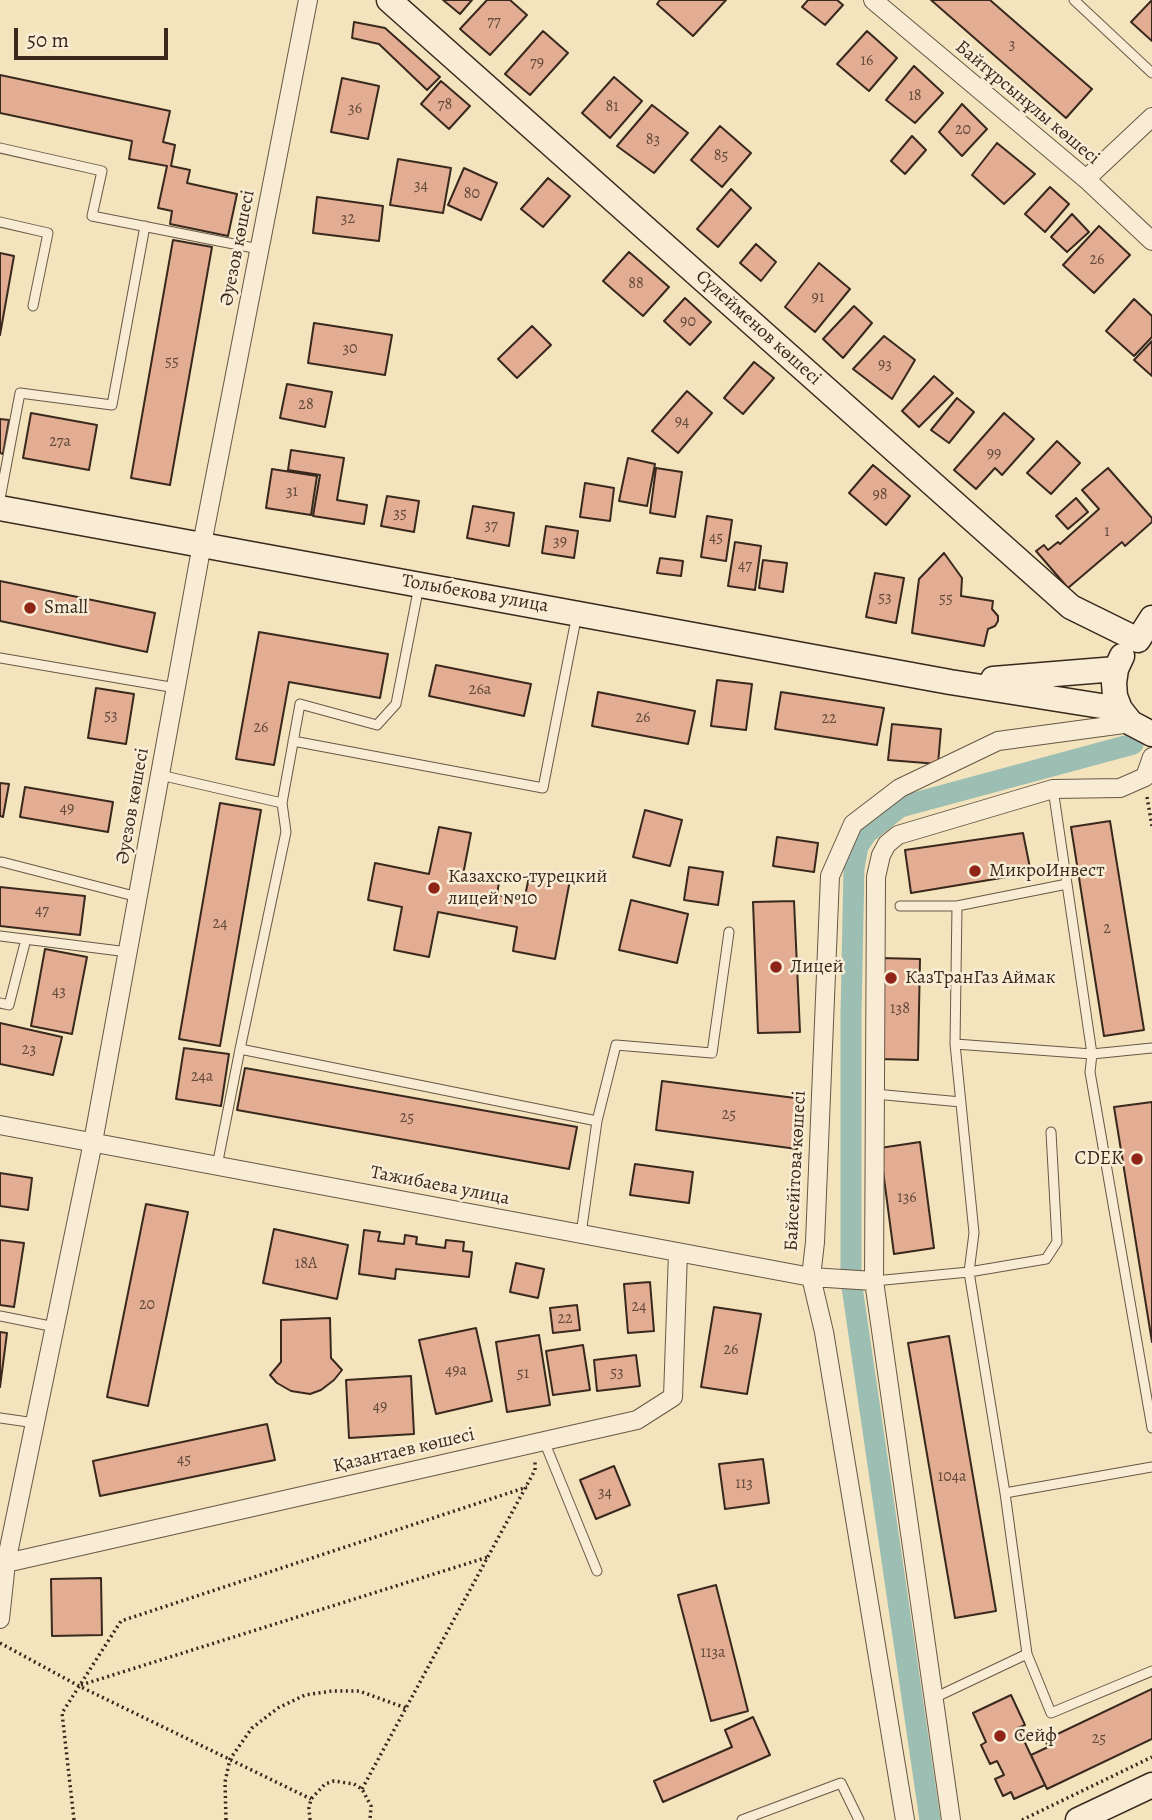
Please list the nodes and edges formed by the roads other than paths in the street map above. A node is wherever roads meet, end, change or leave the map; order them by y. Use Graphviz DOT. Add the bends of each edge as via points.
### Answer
graph roads {
  1 [pos="308,0"];
  2 [pos="389,0"];
  3 [pos="873,0"];
  4 [pos="1074,0"];
  5 [pos="1152,73"];
  6 [pos="1152,117"];
  7 [pos="0,148"];
  8 [pos="1086,179"];
  9 [pos="0,222"];
  10 [pos="145,226"];
  11 [pos="1152,242"];
  12 [pos="259,249"];
  13 [pos="33,306"];
  14 [pos="0,499"];
  15 [pos="0,508"];
  16 [pos="202,544"];
  17 [pos="420,584"];
  18 [pos="578,613"];
  19 [pos="1152,618"];
  20 [pos="1145,637"];
  21 [pos="0,658"];
  22 [pos="1116,669"];
  23 [pos="950,682"];
  24 [pos="176,688"];
  25 [pos="1134,722"];
  26 [pos="293,741"];
  27 [pos="1152,757"];
  28 [pos="160,775"];
  29 [pos="1053,789"];
  30 [pos="282,803"];
  31 [pos="2,862"];
  32 [pos="1067,884"];
  33 [pos="138,897"];
  34 [pos="900,906"];
  35 [pos="957,906"];
  36 [pos="729,932"];
  37 [pos="0,936"];
  38 [pos="26,939"];
  39 [pos="128,952"];
  40 [pos="0,1003"];
  41 [pos="955,1044"];
  42 [pos="1152,1048"];
  43 [pos="240,1049"];
  44 [pos="1092,1054"];
  45 [pos="875,1094"];
  46 [pos="961,1102"];
  47 [pos="597,1121"];
  48 [pos="0,1125"];
  49 [pos="1051,1132"];
  50 [pos="93,1142"];
  51 [pos="217,1166"];
  52 [pos="581,1234"];
  53 [pos="678,1252"];
  54 [pos="969,1272"];
  55 [pos="811,1278"];
  56 [pos="874,1280"];
  57 [pos="0,1315"];
  58 [pos="55,1327"];
  59 [pos="0,1418"];
  60 [pos="35,1423"];
  61 [pos="1152,1428"];
  62 [pos="540,1442"];
  63 [pos="1152,1467"];
  64 [pos="1005,1493"];
  65 [pos="2,1562"];
  66 [pos="597,1571"];
  67 [pos="0,1619"];
  68 [pos="1027,1654"];
  69 [pos="1152,1671"];
  70 [pos="934,1698"];
  71 [pos="1152,1785"];
  72 [pos="742,1820"];
  73 [pos="859,1820"];
  74 [pos="905,1820"];
  75 [pos="951,1820"];
  76 [pos="1078,1820"];
  1 -- 12 [label="street, Әуезов көшесі"];
  2 -- 20 [label="street, Сүлейменов көшесі" via="1071,607"];
  3 -- 8 [label="street, Байтұрсынұлы көшесі"];
  4 -- 5 [label="lane"];
  6 -- 8 [label="street"];
  7 -- 10 [label="lane" via="102,171 92,216"];
  8 -- 11 [label="street, Байтұрсынұлы көшесі"];
  9 -- 13 [label="lane" via="47,233"];
  10 -- 12 [label="lane"];
  10 -- 14 [label="lane" via="112,405 20,393"];
  12 -- 16 [label="street, Әуезов көшесі"];
  15 -- 16 [label="street, Толыбекова улица"];
  16 -- 17 [label="street, Толыбекова улица"];
  16 -- 24 [label="street, Әуезов көшесі"];
  17 -- 18 [label="street, Толыбекова улица"];
  17 -- 26 [label="lane" via="396,704 377,725 300,704"];
  18 -- 23 [label="street, Толыбекова улица"];
  18 -- 26 [label="lane" via="543,788"];
  19 -- 20 [label="street"];
  20 -- 22 [label="street" via="1121,658"];
  21 -- 24 [label="lane"];
  22 -- 23 [label="street"];
  22 -- 25 [label="street" via="1115,696"];
  23 -- 25 [label="street"];
  24 -- 28 [label="street, Әуезов көшесі"];
  25 -- 55 [label="street, Байсейітова көшесі" via="998,741 900,788 853,824 830,876"];
  26 -- 30 [label="lane"];
  27 -- 29 [label="street" via="1144,777 1120,788"];
  28 -- 30 [label="lane"];
  28 -- 33 [label="street, Әуезов көшесі"];
  29 -- 32 [label="lane"];
  29 -- 45 [label="street" via="898,835 887,844 876,877"];
  30 -- 43 [label="lane" via="286,832"];
  31 -- 33 [label="lane"];
  32 -- 35 [label="lane"];
  32 -- 44 [label="lane"];
  33 -- 39 [label="street, Әуезов көшесі"];
  34 -- 35 [label="lane"];
  35 -- 41 [label="lane"];
  36 -- 47 [label="lane" via="712,1053 616,1045"];
  37 -- 38 [label="lane"];
  38 -- 39 [label="lane"];
  38 -- 40 [label="lane" via="9,1005"];
  39 -- 50 [label="street, Әуезов көшесі"];
  41 -- 44 [label="lane"];
  41 -- 46 [label="lane"];
  42 -- 44 [label="lane"];
  43 -- 47 [label="lane"];
  43 -- 51 [label="lane"];
  44 -- 61 [label="lane" via="1090,1072"];
  45 -- 46 [label="lane"];
  45 -- 56 [label="street"];
  46 -- 54 [label="lane" via="974,1233"];
  47 -- 52 [label="lane"];
  48 -- 50 [label="street, Тажибаева улица"];
  49 -- 54 [label="lane" via="1058,1242 1046,1259"];
  50 -- 51 [label="street, Тажибаева улица"];
  50 -- 58 [label="street, Әуезов көшесі"];
  51 -- 52 [label="street, Тажибаева улица"];
  52 -- 53 [label="street, Тажибаева улица"];
  53 -- 55 [label="street, Тажибаева улица"];
  53 -- 62 [label="street, Қазантаев көшесі" via="673,1397 637,1420"];
  54 -- 56 [label="lane"];
  54 -- 64 [label="lane"];
  55 -- 56 [label="street, Тажибаева улица"];
  55 -- 74 [label="street, Байсейітова көшесі" via="824,1332"];
  56 -- 70 [label="street"];
  57 -- 58 [label="lane"];
  58 -- 60 [label="street, Әуезов көшесі"];
  59 -- 60 [label="lane"];
  60 -- 65 [label="street, Әуезов көшесі"];
  62 -- 65 [label="street, Қазантаев көшесі"];
  62 -- 66 [label="lane"];
  63 -- 64 [label="lane"];
  64 -- 68 [label="lane"];
  65 -- 67 [label="street, Әуезов көшесі"];
  68 -- 69 [label="lane" via="1051,1713"];
  68 -- 70 [label="lane"];
  70 -- 75 [label="street"];
  71 -- 76 [label="street"];
  72 -- 73 [label="lane" via="841,1783"];
}
